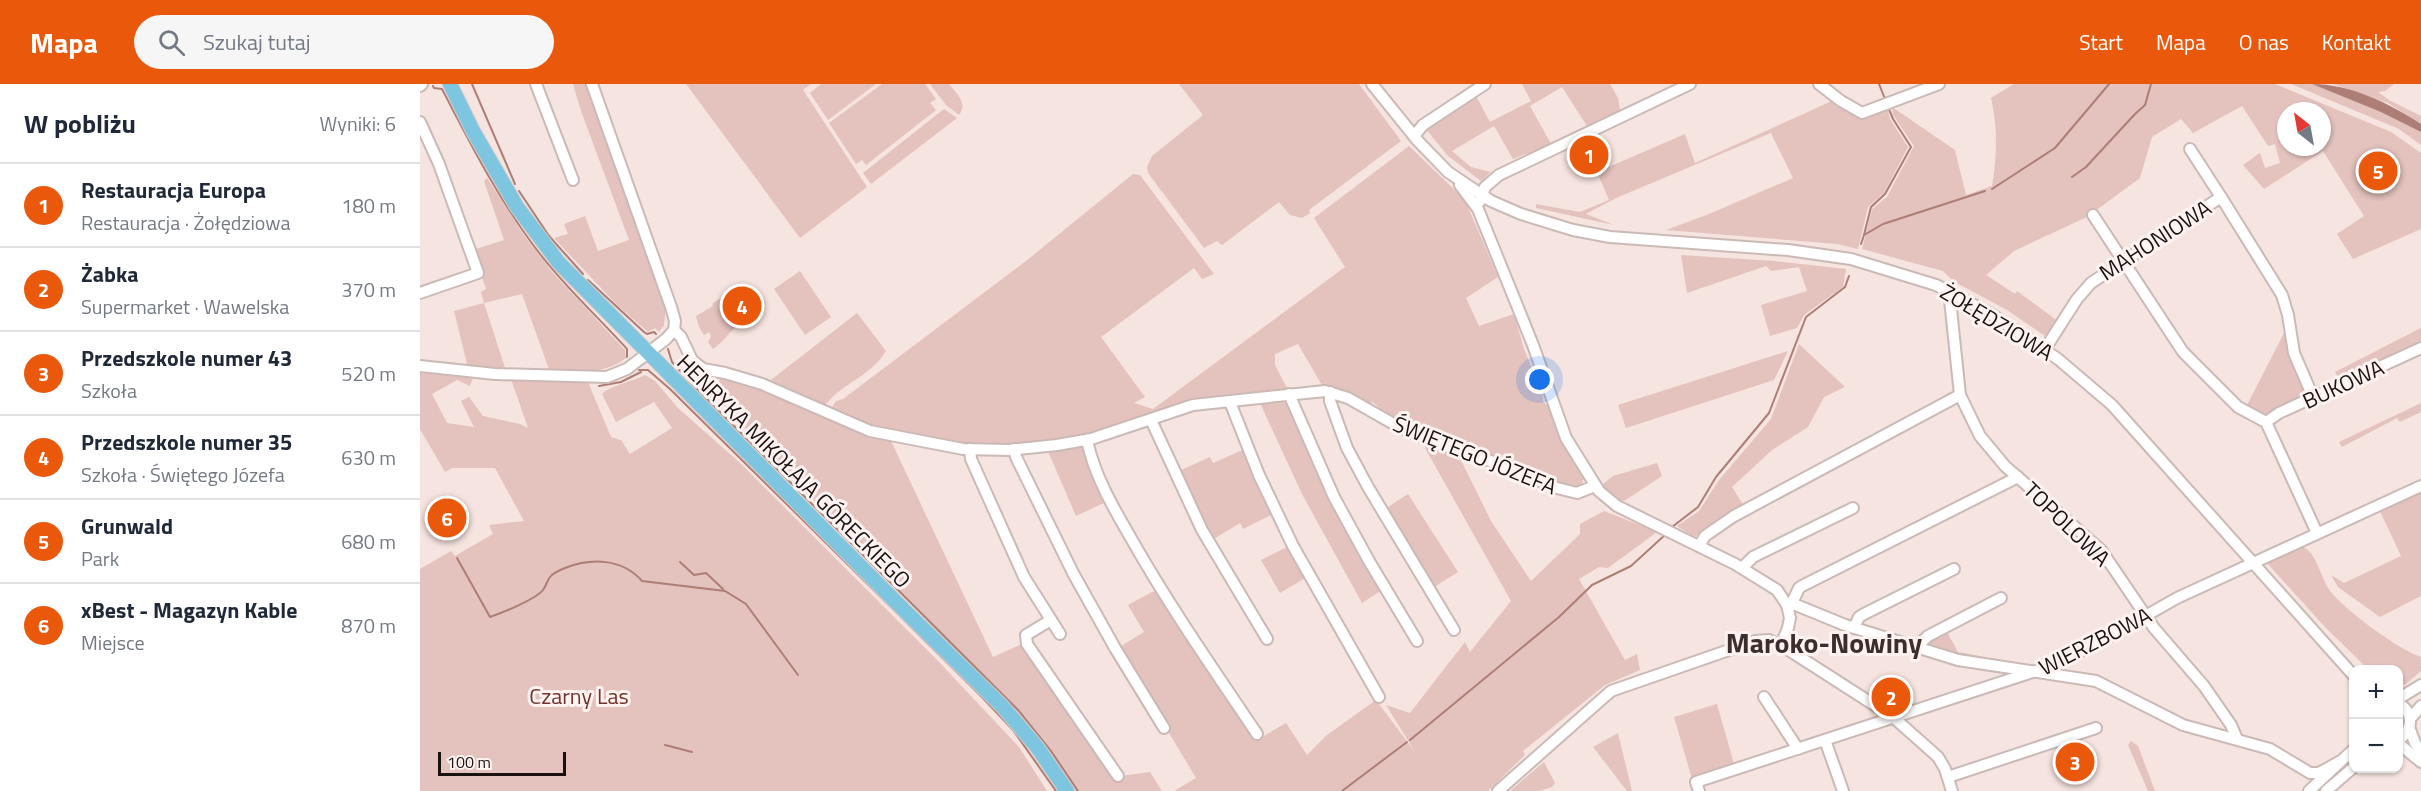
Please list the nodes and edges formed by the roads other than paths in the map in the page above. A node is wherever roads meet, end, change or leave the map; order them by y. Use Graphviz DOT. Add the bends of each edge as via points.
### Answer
graph roads {
  1 [pos="450,84"];
  2 [pos="460,84"];
  3 [pos="536,84"];
  4 [pos="592,84"];
  5 [pos="1485,84"];
  6 [pos="1690,84"];
  7 [pos="1820,84"];
  8 [pos="1939,84"];
  9 [pos="1376,86"];
  10 [pos="420,122"];
  11 [pos="1414,136"];
  12 [pos="2190,149"];
  13 [pos="499,174"];
  14 [pos="1451,174"];
  15 [pos="573,180"];
  16 [pos="1483,196"];
  17 [pos="2221,197"];
  18 [pos="1478,209"];
  19 [pos="2093,215"];
  20 [pos="2124,261"];
  21 [pos="1949,290"];
  22 [pos="420,293"];
  23 [pos="674,330"];
  24 [pos="2421,348"];
  25 [pos="2045,349"];
  26 [pos="647,353"];
  27 [pos="420,366"];
  28 [pos="1330,392"];
  29 [pos="1289,394"];
  30 [pos="1960,395"];
  31 [pos="2313,398"];
  32 [pos="1230,402"];
  33 [pos="1151,420"];
  34 [pos="2266,422"];
  35 [pos="1087,440"];
  36 [pos="970,449"];
  37 [pos="1015,449"];
  38 [pos="2018,477"];
  39 [pos="1595,486"];
  40 [pos="2421,486"];
  41 [pos="1853,508"];
  42 [pos="2317,533"];
  43 [pos="1699,546"];
  44 [pos="2252,562"];
  45 [pos="1742,568"];
  46 [pos="1954,569"];
  47 [pos="2001,598"];
  48 [pos="1789,605"];
  49 [pos="2146,615"];
  50 [pos="1051,620"];
  51 [pos="1854,628"];
  52 [pos="1454,630"];
  53 [pos="1060,634"];
  54 [pos="1267,639"];
  55 [pos="1417,641"];
  56 [pos="1781,645"];
  57 [pos="1916,647"];
  58 [pos="2062,661"];
  59 [pos="1996,666"];
  60 [pos="2035,673"];
  61 [pos="2349,674"];
  62 [pos="2063,675"];
  63 [pos="1997,684"];
  64 [pos="2421,686"];
  65 [pos="1379,697"];
  66 [pos="1764,697"];
  67 [pos="2403,698"];
  68 [pos="2403,706"];
  69 [pos="2421,706"];
  70 [pos="1893,717"];
  71 [pos="2410,723"];
  72 [pos="1164,728"];
  73 [pos="2096,728"];
  74 [pos="1257,734"];
  75 [pos="2403,734"];
  76 [pos="2237,739"];
  77 [pos="1825,740"];
  78 [pos="2403,746"];
  79 [pos="1798,749"];
  80 [pos="2421,752"];
  81 [pos="2349,753"];
  82 [pos="2339,762"];
  83 [pos="2421,762"];
  84 [pos="2349,771"];
  85 [pos="2310,773"];
  86 [pos="1118,776"];
  87 [pos="2343,776"];
  88 [pos="1948,777"];
  89 [pos="1502,790"];
  90 [pos="2310,790"];
  91 [pos="1067,791"];
  92 [pos="1699,791"];
  93 [pos="1843,791"];
  94 [pos="1952,791"];
  95 [pos="2326,791"];
  96 [pos="2344,791"];
  1 -- 13 [label="main road, HENRYKA MIKOŁAJA GÓRECKIEGO"];
  2 -- 13 [label="main road, HENRYKA MIKOŁAJA GÓRECKIEGO"];
  3 -- 15 [label="street"];
  4 -- 23 [label="street" via="671,307"];
  5 -- 11 [label="street" via="1423,125"];
  6 -- 16 [label="street" via="1499,175 1485,187"];
  7 -- 8 [label="street" via="1863,113"];
  9 -- 11 [label="street"];
  10 -- 22 [label="street" via="478,273"];
  11 -- 14 [label="street"];
  12 -- 17 [label="street"];
  13 -- 26 [label="main road, HENRYKA MIKOŁAJA GÓRECKIEGO" via="545,247"];
  14 -- 16 [label="street, ŻOŁĘDZIOWA"];
  14 -- 18 [label="street"];
  16 -- 18 [label="street"];
  16 -- 21 [label="street, ŻOŁĘDZIOWA" via="1526,216 1591,234 1836,256"];
  17 -- 20 [label="street, MAHONIOWA"];
  17 -- 31 [label="street, MAHONIOWA" via="2283,295 2294,353"];
  18 -- 39 [label="street" via="1566,438"];
  19 -- 20 [label="street"];
  20 -- 25 [label="street, MAHONIOWA" via="2089,285"];
  20 -- 34 [label="street" via="2183,352 2232,402"];
  21 -- 25 [label="street, ŻOŁĘDZIOWA"];
  21 -- 30 [label="street, TOPOLOWA"];
  23 -- 26 [label="street"];
  23 -- 36 [label="street, ŚWIĘTEGO JÓZEFA" via="690,358 703,369 762,384 870,431"];
  24 -- 31 [label="street, BUKOWA"];
  25 -- 44 [label="street, ŻOŁĘDZIOWA" via="2127,420"];
  26 -- 27 [label="street" via="620,373 596,379"];
  26 -- 91 [label="main road, HENRYKA MIKOŁAJA GÓRECKIEGO" via="1002,706"];
  28 -- 29 [label="street, ŚWIĘTEGO JÓZEFA"];
  28 -- 39 [label="street, ŚWIĘTEGO JÓZEFA" via="1429,440 1557,488 1577,493"];
  28 -- 52 [label="street" via="1347,448"];
  29 -- 32 [label="street, ŚWIĘTEGO JÓZEFA"];
  29 -- 55 [label="street" via="1334,497"];
  30 -- 38 [label="street, TOPOLOWA" via="1980,436"];
  30 -- 43 [label="street" via="1734,516 1705,536"];
  31 -- 34 [label="street, BUKOWA"];
  32 -- 33 [label="street, ŚWIĘTEGO JÓZEFA" via="1193,405"];
  32 -- 65 [label="street" via="1284,527"];
  33 -- 35 [label="street, ŚWIĘTEGO JÓZEFA"];
  33 -- 54 [label="street" via="1202,530"];
  34 -- 42 [label="street"];
  35 -- 37 [label="street, ŚWIĘTEGO JÓZEFA"];
  35 -- 74 [label="street" via="1117,514 1149,571"];
  36 -- 37 [label="street, ŚWIĘTEGO JÓZEFA"];
  36 -- 50 [label="street" via="1024,577"];
  37 -- 72 [label="street" via="1073,573"];
  38 -- 48 [label="street" via="1798,588"];
  38 -- 49 [label="street, TOPOLOWA" via="2101,550"];
  39 -- 43 [label="street" via="1611,503"];
  40 -- 42 [label="street, WIERZBOWA"];
  41 -- 45 [label="street" via="1753,557"];
  42 -- 44 [label="street, WIERZBOWA"];
  43 -- 45 [label="street"];
  44 -- 49 [label="street, WIERZBOWA"];
  44 -- 61 [label="street, ŻOŁĘDZIOWA"];
  45 -- 48 [label="street" via="1777,590"];
  46 -- 51 [label="street" via="1864,614"];
  47 -- 57 [label="street" via="1928,636"];
  48 -- 51 [label="street"];
  48 -- 56 [label="street" via="1789,622"];
  49 -- 58 [label="street, WIERZBOWA"];
  49 -- 76 [label="street, TOPOLOWA" via="2204,686"];
  50 -- 53 [label="street"];
  50 -- 86 [label="street" via="1026,635 1027,644"];
  51 -- 57 [label="street"];
  56 -- 70 [label="street"];
  56 -- 89 [label="street" via="1760,640 1611,691"];
  57 -- 59 [label="street"];
  58 -- 60 [label="street, WIERZBOWA"];
  58 -- 62 [label="street"];
  59 -- 60 [label="street"];
  59 -- 63 [label="street"];
  60 -- 62 [label="street"];
  60 -- 63 [label="street, WIERZBOWA"];
  62 -- 76 [label="street" via="2096,681 2183,725"];
  63 -- 70 [label="street, WIERZBOWA"];
  64 -- 67 [label="street"];
  66 -- 79 [label="street"];
  68 -- 71 [label="street"];
  69 -- 71 [label="street"];
  70 -- 77 [label="street, WIERZBOWA"];
  70 -- 88 [label="street" via="1938,757"];
  71 -- 75 [label="street"];
  71 -- 80 [label="street"];
  73 -- 88 [label="street"];
  76 -- 85 [label="street" via="2270,749"];
  77 -- 79 [label="street, WIERZBOWA"];
  77 -- 93 [label="street"];
  78 -- 83 [label="street"];
  79 -- 92 [label="street, WIERZBOWA" via="1696,782"];
  81 -- 82 [label="street"];
  82 -- 85 [label="street" via="2319,773"];
  82 -- 90 [label="street"];
  84 -- 87 [label="street"];
  85 -- 90 [label="street"];
  87 -- 95 [label="street"];
  87 -- 96 [label="street"];
  88 -- 94 [label="street"];
}
